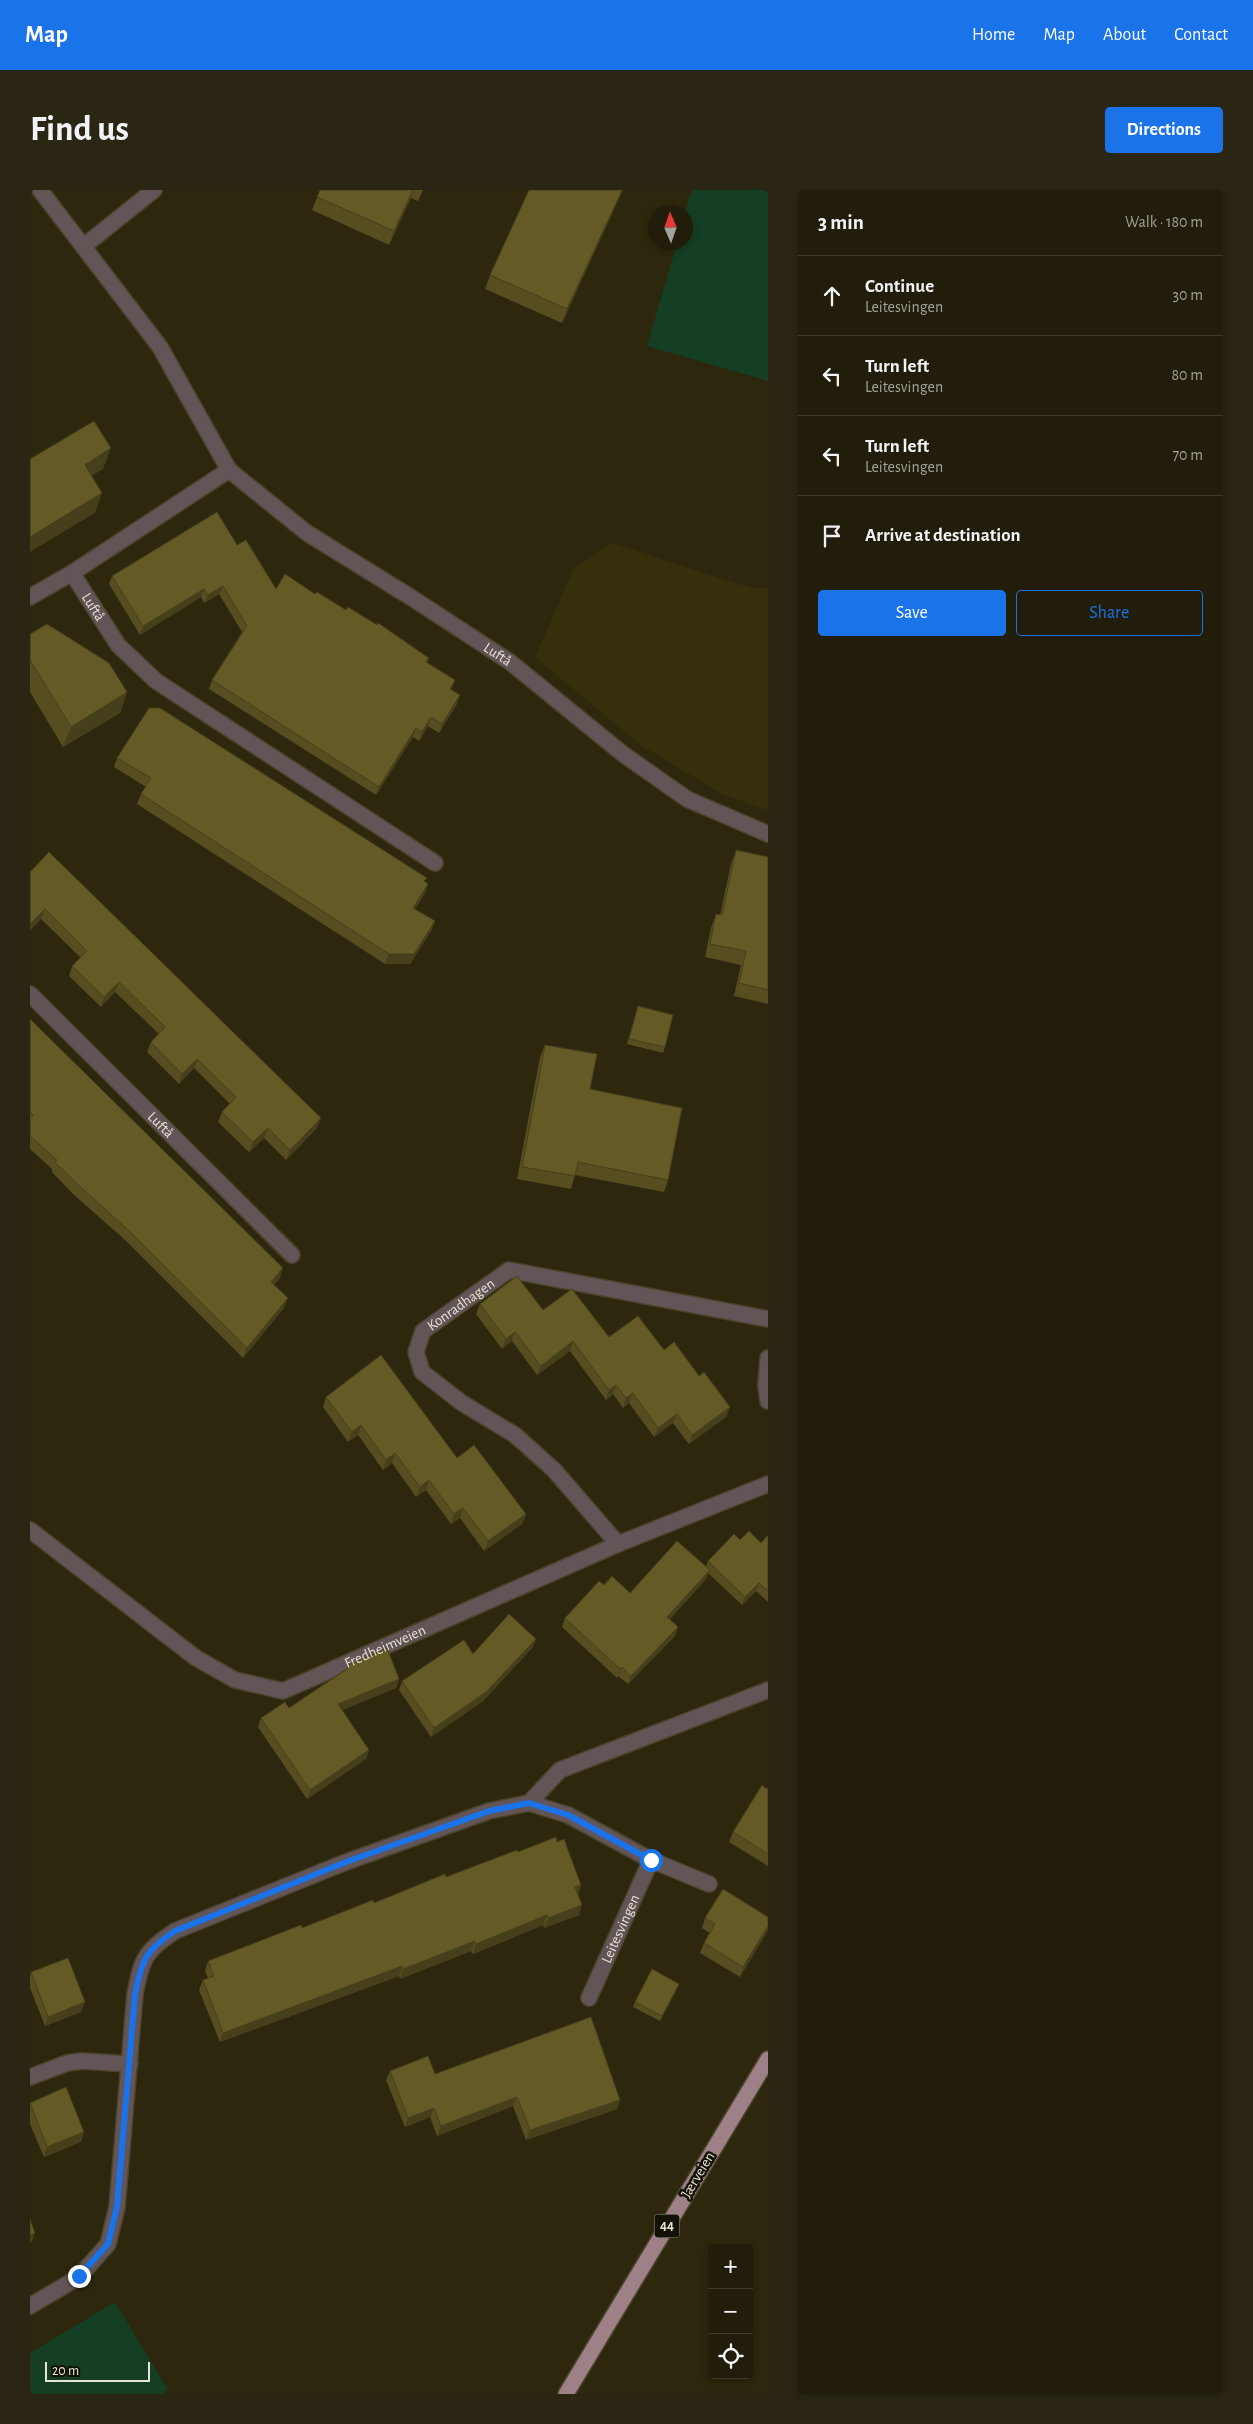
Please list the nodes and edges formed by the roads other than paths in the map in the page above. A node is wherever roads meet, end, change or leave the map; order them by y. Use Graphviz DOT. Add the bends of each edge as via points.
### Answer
graph roads {
  1 [pos="40,190"];
  2 [pos="154,190"];
  3 [pos="84,246"];
  4 [pos="229,470"];
  5 [pos="72,573"];
  6 [pos="30,597"];
  7 [pos="768,834"];
  8 [pos="434,863"];
  9 [pos="30,994"];
  10 [pos="292,1255"];
  11 [pos="768,1319"];
  12 [pos="768,1358"];
  13 [pos="768,1401"];
  14 [pos="768,1484"];
  15 [pos="30,1530"];
  16 [pos="618,1544"];
  17 [pos="768,1690"];
  18 [pos="529,1803"];
  19 [pos="651,1860"];
  20 [pos="710,1884"];
  21 [pos="589,1998"];
  22 [pos="768,2059"];
  23 [pos="130,2064"];
  24 [pos="30,2078"];
  25 [pos="30,2306"];
  26 [pos="566,2394"];
  1 -- 3 [label="street, Luftå"];
  2 -- 3 [label="street"];
  3 -- 4 [label="street, Luftå" via="160,347"];
  4 -- 5 [label="street"];
  4 -- 7 [label="street, Luftå" via="307,533 510,662 623,754 687,799"];
  5 -- 6 [label="street"];
  5 -- 8 [label="street, Luftå" via="118,645 156,681"];
  9 -- 10 [label="street, Luftå"];
  11 -- 16 [label="street, Konradhagen" via="509,1270 422,1331 416,1352 422,1372 462,1403 516,1435 554,1470"];
  12 -- 13 [label="street"];
  14 -- 16 [label="street, Fredheimveien"];
  15 -- 16 [label="street, Fredheimveien" via="196,1658 235,1680 283,1691"];
  17 -- 18 [label="street" via="560,1770"];
  18 -- 19 [label="street" via="568,1815"];
  18 -- 23 [label="street" via="489,1811 346,1862 175,1931 153,1946 140,1968"];
  19 -- 20 [label="street"];
  19 -- 21 [label="street, Leitesvingen"];
  22 -- 26 [label="main road, Jærveien / 44"];
  23 -- 24 [label="street" via="67,2063"];
  23 -- 25 [label="street" via="117,2207 108,2244 79,2276"];
}
